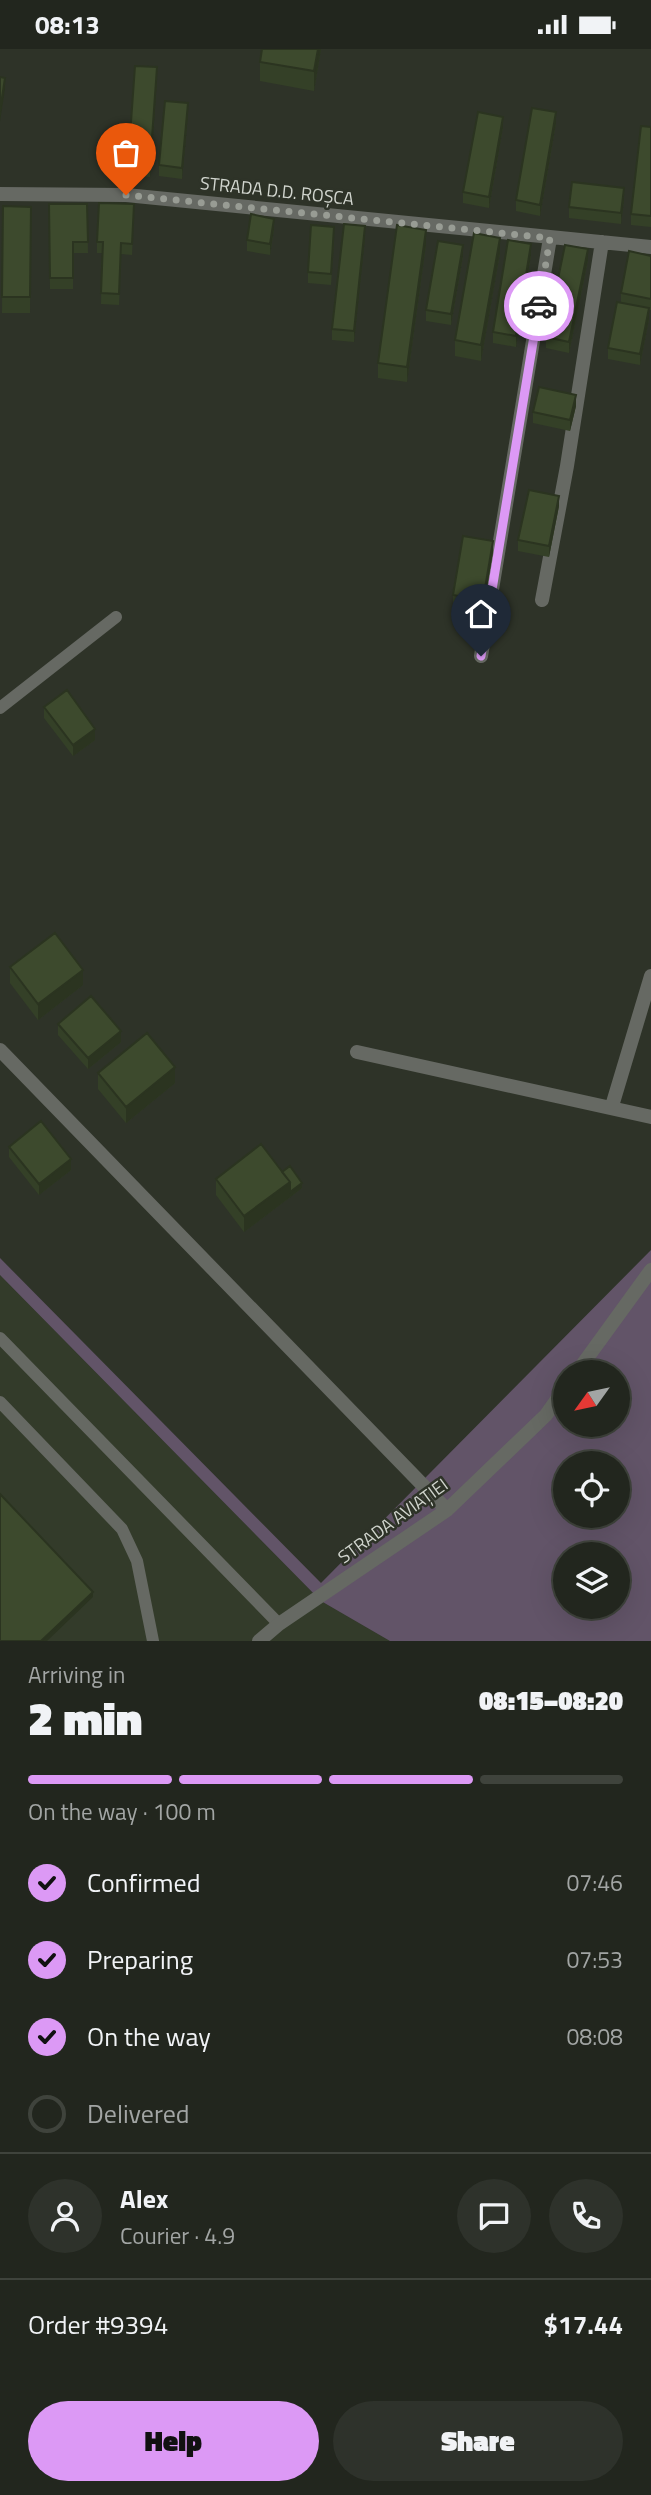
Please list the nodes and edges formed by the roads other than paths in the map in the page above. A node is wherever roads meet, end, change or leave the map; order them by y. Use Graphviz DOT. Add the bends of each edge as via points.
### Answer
graph roads {
  1 [pos="0,194"];
  2 [pos="550,238"];
  3 [pos="602,242"];
  4 [pos="651,247"];
  5 [pos="542,600"];
  6 [pos="116,617"];
  7 [pos="481,656"];
  8 [pos="0,708"];
  9 [pos="651,977"];
  10 [pos="0,1050"];
  11 [pos="357,1052"];
  12 [pos="612,1107"];
  13 [pos="651,1117"];
  14 [pos="651,1270"];
  15 [pos="0,1338"];
  16 [pos="586,1360"];
  17 [pos="0,1402"];
  18 [pos="553,1404"];
  19 [pos="447,1510"];
  20 [pos="279,1624"];
  21 [pos="153,1641"];
  22 [pos="259,1641"];
  1 -- 2 [label="street, STRADA D.D. ROȘCA" via="126,195"];
  2 -- 3 [label="street, STRADA D.D. ROȘCA"];
  2 -- 7 [label="street"];
  3 -- 4 [label="street, STRADA D.D. ROȘCA"];
  3 -- 5 [label="street"];
  6 -- 8 [label="lane"];
  9 -- 12 [label="street"];
  10 -- 19 [label="street"];
  11 -- 12 [label="street"];
  12 -- 13 [label="street"];
  14 -- 16 [label="street"];
  15 -- 20 [label="lane"];
  17 -- 21 [label="lane" via="122,1529 137,1561"];
  18 -- 19 [label="street, STRADA AVIAȚIEI"];
  19 -- 20 [label="street, STRADA AVIAȚIEI"];
  20 -- 22 [label="street, STRADA AVIAȚIEI"];
}
